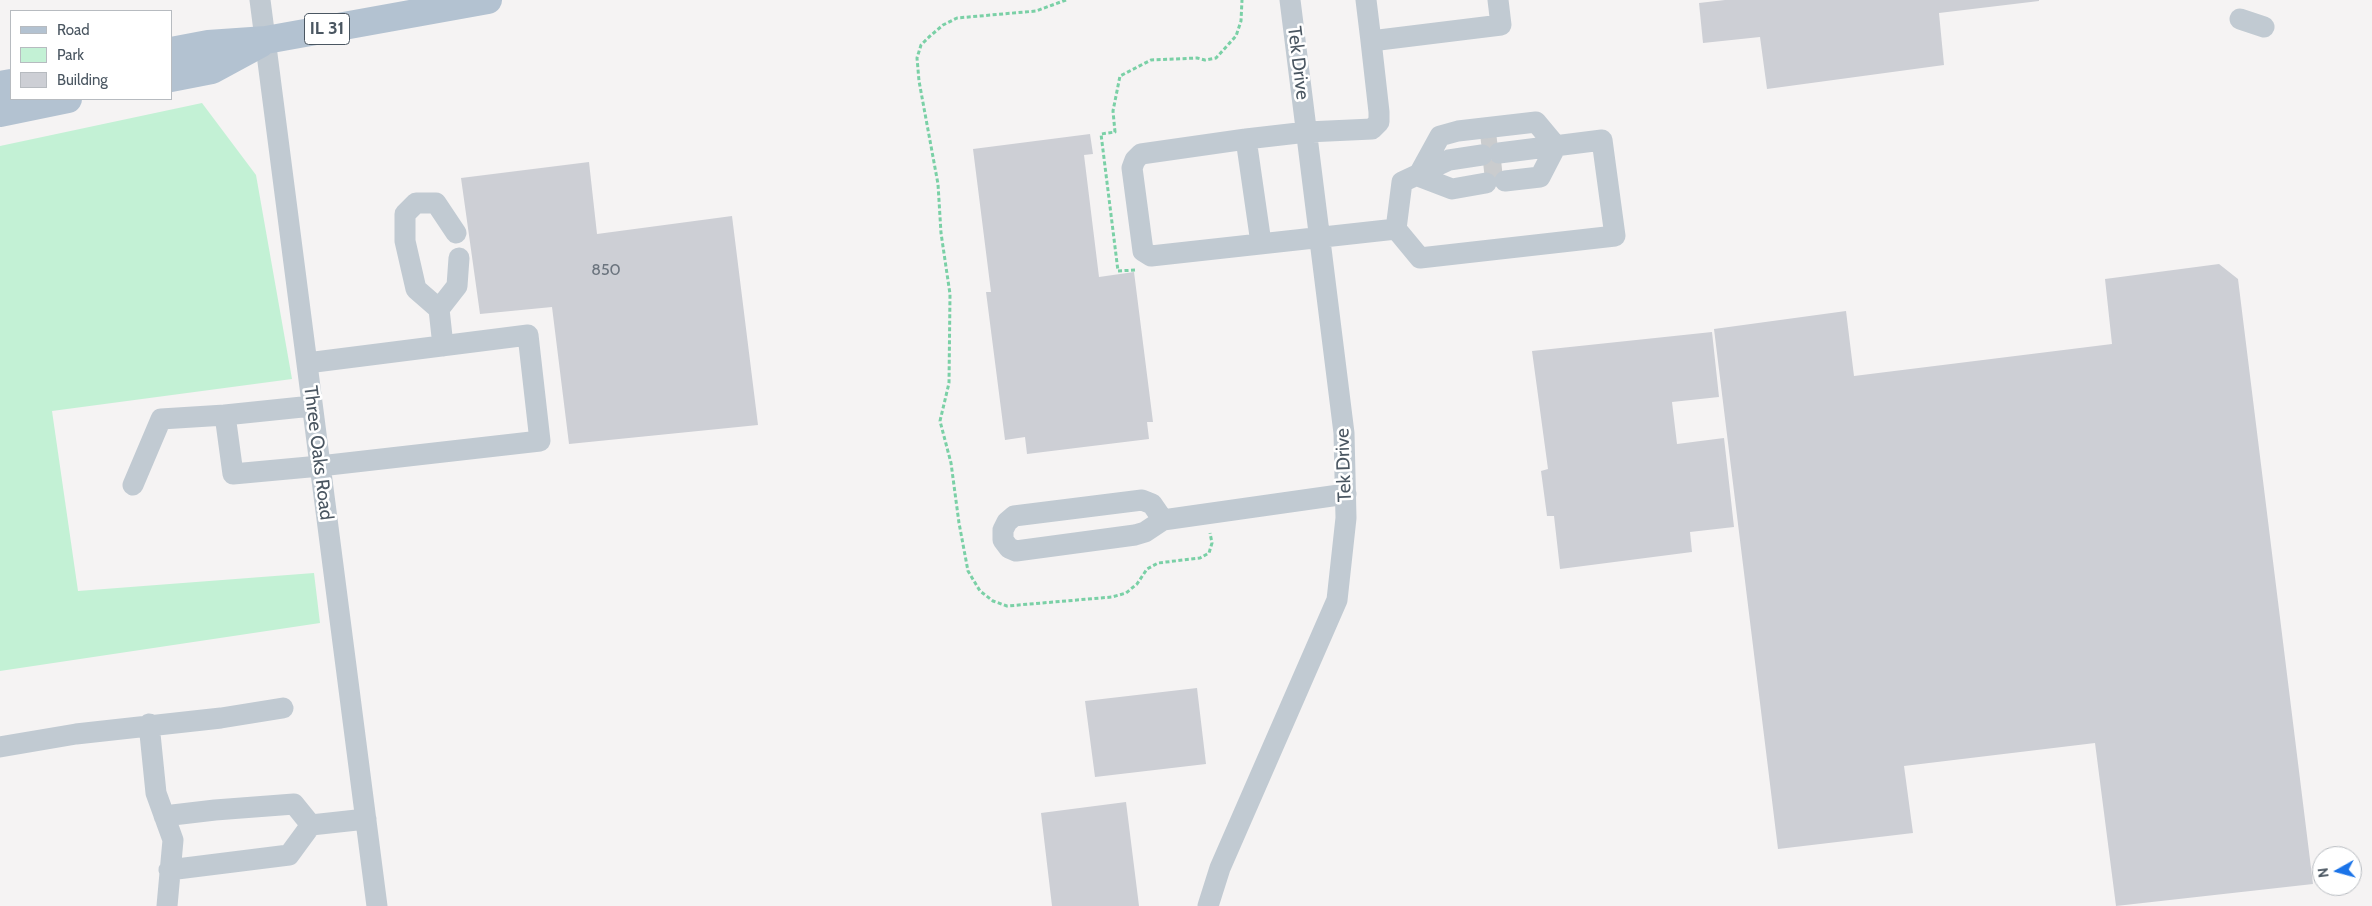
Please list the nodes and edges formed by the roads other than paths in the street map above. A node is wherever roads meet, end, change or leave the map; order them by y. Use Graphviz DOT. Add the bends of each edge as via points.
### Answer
graph roads {
  1 [pos="260,0"];
  2 [pos="488,0"];
  3 [pos="1290,0"];
  4 [pos="1366,0"];
  5 [pos="1498,0"];
  6 [pos="2240,19"];
  7 [pos="2264,27"];
  8 [pos="266,40"];
  9 [pos="1371,41"];
  10 [pos="172,51"];
  11 [pos="172,78"];
  12 [pos="63,100"];
  13 [pos="0,112"];
  14 [pos="1307,132"];
  15 [pos="1246,139"];
  16 [pos="1556,146"];
  17 [pos="1492,162"];
  18 [pos="1418,176"];
  19 [pos="1396,229"];
  20 [pos="456,233"];
  21 [pos="1320,237"];
  22 [pos="1261,243"];
  23 [pos="459,258"];
  24 [pos="439,309"];
  25 [pos="443,346"];
  26 [pos="307,363"];
  27 [pos="312,406"];
  28 [pos="225,415"];
  29 [pos="320,466"];
  30 [pos="133,485"];
  31 [pos="1346,494"];
  32 [pos="1163,520"];
  33 [pos="283,708"];
  34 [pos="149,724"];
  35 [pos="0,747"];
  36 [pos="164,816"];
  37 [pos="366,819"];
  38 [pos="311,825"];
  39 [pos="169,870"];
  40 [pos="167,906"];
  41 [pos="377,906"];
  42 [pos="1208,906"];
  1 -- 8 [label="street, Three Oaks Road"];
  2 -- 8 [label="main road, IL 31"];
  3 -- 14 [label="street, Tek Drive"];
  4 -- 9 [label="street"];
  5 -- 9 [label="street" via="1501,25"];
  6 -- 7 [label="street"];
  8 -- 10 [label="main road, IL 31" via="208,44"];
  8 -- 11 [label="main road, IL 31" via="212,70"];
  8 -- 26 [label="street, Three Oaks Road"];
  9 -- 14 [label="street" via="1379,122 1372,128"];
  12 -- 13 [label="main road"];
  14 -- 15 [label="street"];
  14 -- 21 [label="street, Tek Drive"];
  15 -- 22 [label="street"];
  15 -- 22 [label="street" via="1141,154 1135,160 1132,168 1143,250 1151,256"];
  16 -- 17 [label="street"];
  16 -- 17 [label="street" via="1540,177"];
  16 -- 18 [label="street" via="1536,122 1458,131 1440,136"];
  16 -- 19 [label="street" via="1602,140 1615,236 1420,258"];
  17 -- 18 [label="street" via="1449,160"];
  17 -- 18 [label="street" via="1452,189"];
  18 -- 19 [label="street" via="1402,182"];
  19 -- 21 [label="street"];
  20 -- 24 [label="street" via="436,203 416,203 405,214 405,241 416,289"];
  21 -- 22 [label="street"];
  21 -- 31 [label="street, Tek Drive" via="1344,433"];
  23 -- 24 [label="street" via="457,286"];
  24 -- 25 [label="street"];
  25 -- 26 [label="street"];
  25 -- 29 [label="street" via="528,336 540,441"];
  26 -- 27 [label="street, Three Oaks Road"];
  27 -- 28 [label="street"];
  27 -- 29 [label="street, Three Oaks Road"];
  28 -- 29 [label="street" via="232,474"];
  28 -- 30 [label="street" via="161,419"];
  29 -- 37 [label="street, Three Oaks Road"];
  31 -- 32 [label="street"];
  31 -- 42 [label="street, Tek Drive" via="1337,600 1224,860"];
  32 -- 32 [label="street" via="1146,532 1135,535 1016,551 1003,540 1003,530 1014,516 1142,500 1152,504"];
  33 -- 34 [label="street" via="221,718"];
  34 -- 35 [label="street"];
  34 -- 36 [label="street" via="156,793"];
  36 -- 38 [label="street" via="294,804"];
  36 -- 39 [label="street" via="174,840"];
  37 -- 38 [label="street"];
  37 -- 41 [label="street, Three Oaks Road"];
  38 -- 39 [label="street" via="289,855"];
  39 -- 40 [label="street"];
}
